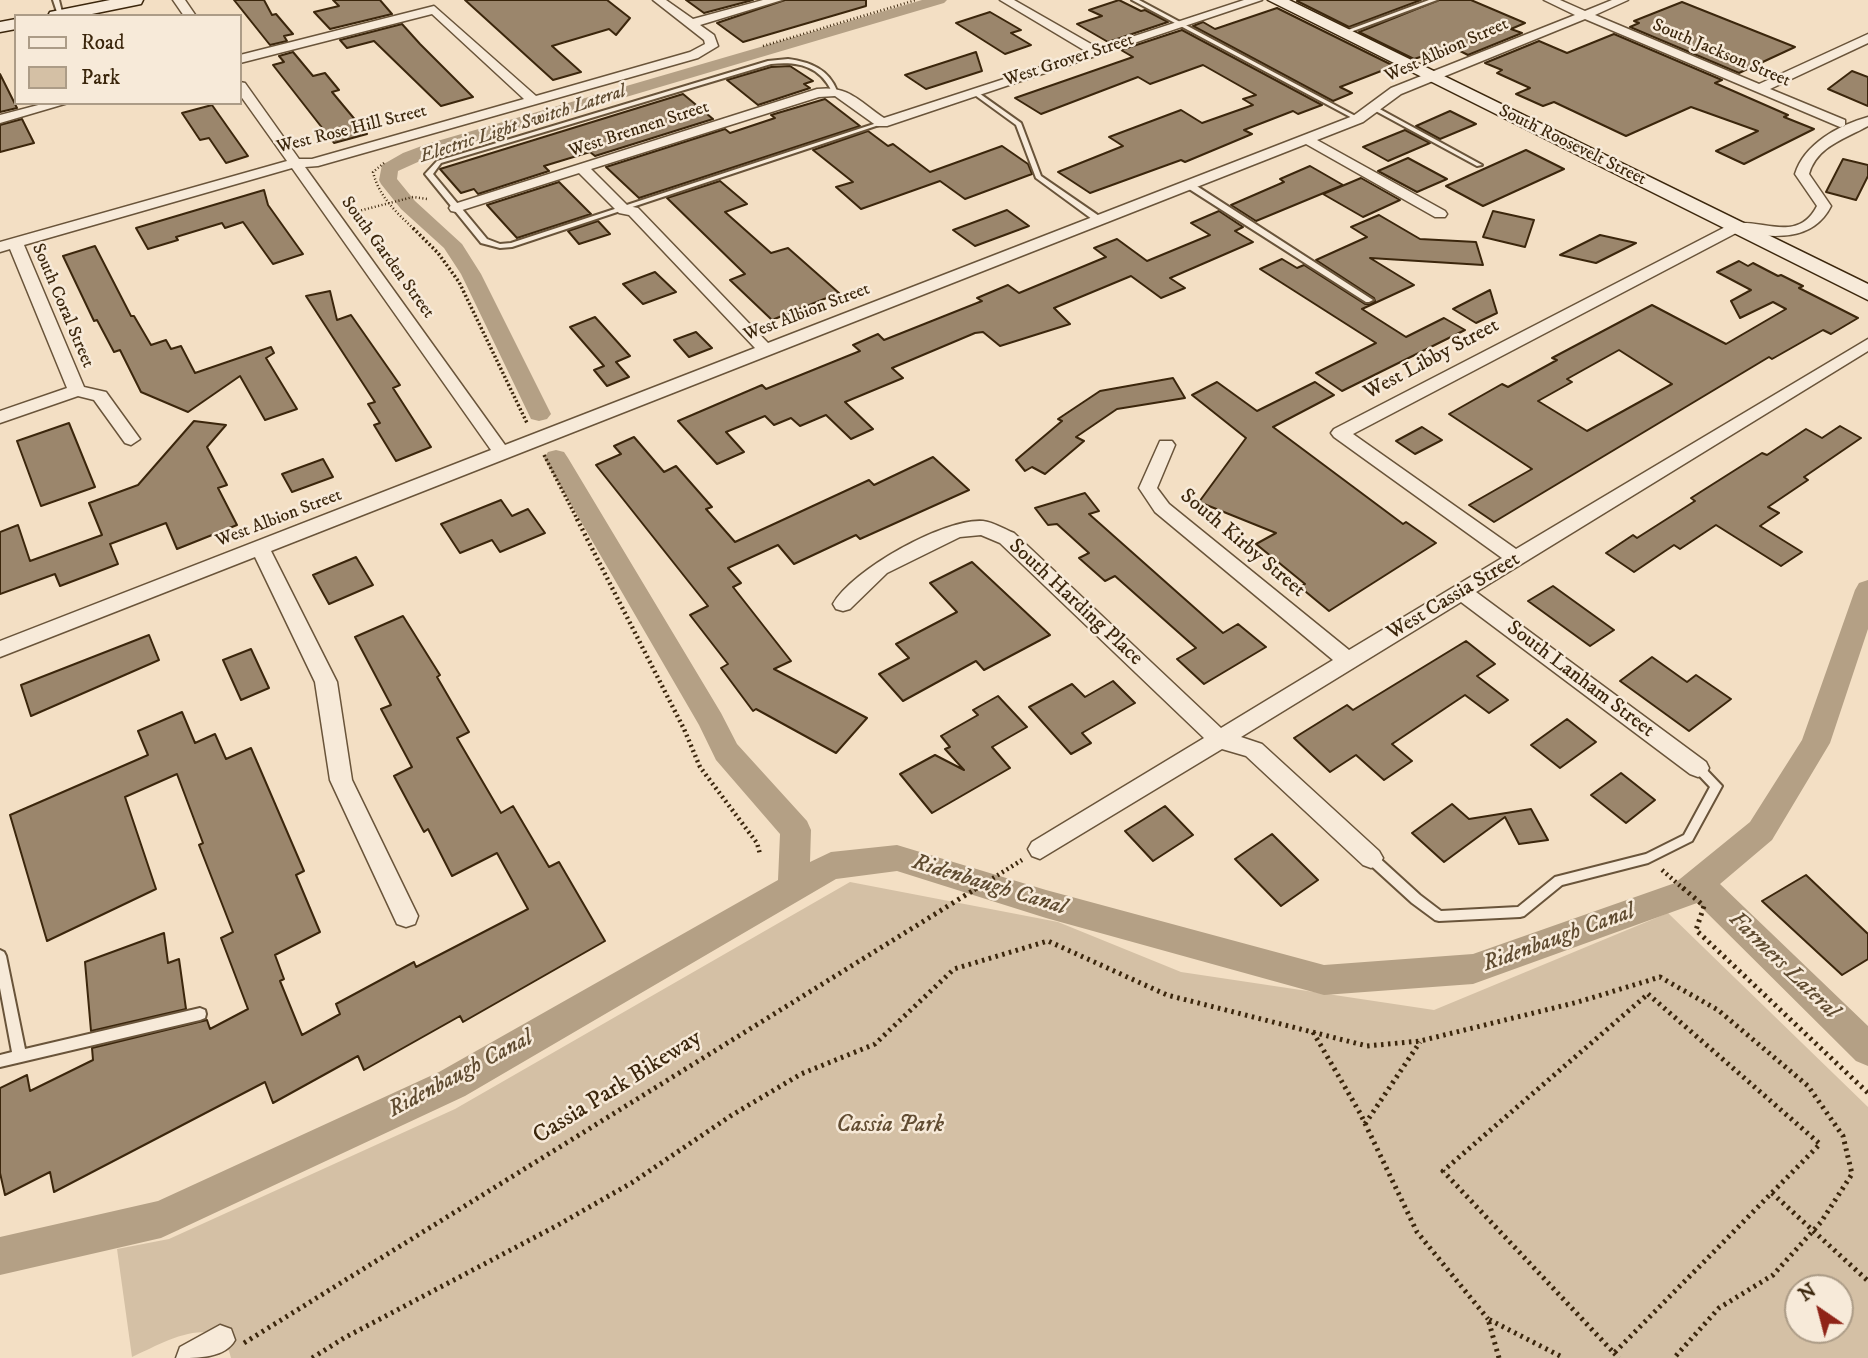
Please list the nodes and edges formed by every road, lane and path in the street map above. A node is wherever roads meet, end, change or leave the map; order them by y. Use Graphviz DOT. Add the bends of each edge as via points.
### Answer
graph roads {
  1 [pos="135,0"];
  2 [pos="659,0"];
  3 [pos="776,0"];
  4 [pos="1006,0"];
  5 [pos="1135,0"];
  6 [pos="1256,0"];
  7 [pos="1276,0"];
  8 [pos="1434,0"];
  9 [pos="1550,0"];
  10 [pos="1622,0"];
  11 [pos="58,10"];
  12 [pos="1585,15"];
  13 [pos="690,24"];
  14 [pos="1182,25"];
  15 [pos="1343,33"];
  16 [pos="1868,38"];
  17 [pos="1096,52"];
  18 [pos="242,58"];
  19 [pos="1430,76"];
  20 [pos="242,89"];
  21 [pos="1759,89"];
  22 [pos="834,91"];
  23 [pos="974,92"];
  24 [pos="534,101"];
  25 [pos="54,105"];
  26 [pos="1374,108"];
  27 [pos="0,119"];
  28 [pos="1358,119"];
  29 [pos="1868,121"];
  30 [pos="882,122"];
  31 [pos="1843,129"];
  32 [pos="1864,138"];
  33 [pos="1306,139"];
  34 [pos="295,163"];
  35 [pos="1479,165"];
  36 [pos="582,168"];
  37 [pos="1189,185"];
  38 [pos="413,197"];
  39 [pos="456,208"];
  40 [pos="624,210"];
  41 [pos="1440,214"];
  42 [pos="334,218"];
  43 [pos="1099,220"];
  44 [pos="1735,227"];
  45 [pos="8,245"];
  46 [pos="1868,293"];
  47 [pos="1369,300"];
  48 [pos="1868,344"];
  49 [pos="766,350"];
  50 [pos="77,391"];
  51 [pos="0,416"];
  52 [pos="131,439"];
  53 [pos="536,440"];
  54 [pos="1166,445"];
  55 [pos="502,453"];
  56 [pos="260,547"];
  57 [pos="1516,559"];
  58 [pos="1462,592"];
  59 [pos="844,604"];
  60 [pos="0,649"];
  61 [pos="1348,661"];
  62 [pos="1219,738"];
  63 [pos="1698,768"];
  64 [pos="1040,849"];
  65 [pos="760,854"];
  66 [pos="1371,858"];
  67 [pos="1658,867"];
  68 [pos="406,916"];
  69 [pos="0,956"];
  70 [pos="200,1014"];
  71 [pos="1313,1032"];
  72 [pos="1420,1041"];
  73 [pos="20,1056"];
  74 [pos="0,1061"];
  75 [pos="1868,1093"];
  76 [pos="1365,1124"];
  77 [pos="1772,1193"];
  78 [pos="1813,1231"];
  79 [pos="1868,1281"];
  80 [pos="1488,1319"];
  81 [pos="220,1340"];
  82 [pos="1617,1355"];
  83 [pos="191,1358"];
  84 [pos="312,1358"];
  85 [pos="1499,1358"];
  86 [pos="1564,1358"];
  87 [pos="1674,1358"];
  1 -- 11 [label="street"];
  2 -- 13 [label="street"];
  3 -- 13 [label="street"];
  4 -- 17 [label="street"];
  5 -- 14 [label="lane"];
  6 -- 14 [label="street, West Grover Street"];
  7 -- 15 [label="street, South Roosevelt Street"];
  8 -- 15 [label="lane"];
  9 -- 12 [label="street, South Jackson Street"];
  10 -- 12 [label="street, West Albion Street"];
  12 -- 19 [label="street, West Albion Street"];
  12 -- 21 [label="street, South Jackson Street"];
  13 -- 24 [label="street, West Rose Hill Street" via="710,38 712,46"];
  14 -- 17 [label="street, West Grover Street"];
  14 -- 28 [label="lane"];
  15 -- 19 [label="street, South Roosevelt Street"];
  16 -- 21 [label="street"];
  17 -- 23 [label="street, West Grover Street"];
  18 -- 24 [label="street" via="434,10"];
  19 -- 26 [label="street, West Albion Street" via="1396,91"];
  19 -- 44 [label="street, South Roosevelt Street"];
  20 -- 34 [label="street, South Garden Street"];
  21 -- 31 [label="street, South Jackson Street"];
  22 -- 30 [label="street"];
  22 -- 36 [label="street, West Brennen Street"];
  22 -- 39 [label="lane" via="830,80 804,62 780,60 439,162 430,170 430,178"];
  23 -- 30 [label="street, West Grover Street"];
  23 -- 43 [label="lane" via="1019,124 1038,177"];
  24 -- 34 [label="street, West Rose Hill Street" via="313,163"];
  25 -- 27 [label="street"];
  26 -- 28 [label="street, West Albion Street"];
  26 -- 35 [label="lane"];
  28 -- 33 [label="street, West Albion Street"];
  29 -- 31 [label="street"];
  30 -- 40 [label="lane"];
  31 -- 32 [label="street, South Jackson Street"];
  31 -- 44 [label="street" via="1803,165 1807,184 1824,206 1815,221 1791,231 1764,233"];
  33 -- 37 [label="street, West Albion Street"];
  33 -- 41 [label="street"];
  34 -- 42 [label="street, South Garden Street"];
  34 -- 45 [label="street, West Rose Hill Street"];
  36 -- 39 [label="street, West Brennen Street"];
  36 -- 40 [label="street"];
  37 -- 43 [label="street, West Albion Street"];
  37 -- 47 [label="lane"];
  38 -- 42 [label="path"];
  39 -- 40 [label="lane" via="484,241 500,246"];
  40 -- 49 [label="street" via="633,211"];
  42 -- 55 [label="street, South Garden Street"];
  43 -- 49 [label="street, West Albion Street"];
  44 -- 46 [label="street, South Roosevelt Street"];
  44 -- 57 [label="street, West Libby Street" via="1340,433"];
  45 -- 50 [label="street, South Coral Street"];
  48 -- 57 [label="street, West Cassia Street"];
  49 -- 53 [label="street, West Albion Street"];
  50 -- 51 [label="street"];
  50 -- 52 [label="street, South Coral Street" via="100,396"];
  53 -- 55 [label="street, West Albion Street"];
  53 -- 65 [label="path" via="701,767 757,843"];
  54 -- 61 [label="street, South Kirby Street" via="1149,488 1162,508"];
  55 -- 56 [label="street, West Albion Street"];
  56 -- 60 [label="street, West Albion Street"];
  56 -- 68 [label="street" via="326,682 333,703 341,780"];
  57 -- 58 [label="street, West Cassia Street"];
  58 -- 61 [label="street, West Cassia Street"];
  58 -- 63 [label="street, South Lanham Street"];
  59 -- 62 [label="street, South Harding Place" via="880,568 956,531 983,528 1007,538"];
  61 -- 62 [label="street, West Cassia Street"];
  62 -- 64 [label="street, West Cassia Street"];
  62 -- 66 [label="street" via="1254,750"];
  63 -- 66 [label="lane" via="1716,786 1688,838 1647,858 1559,881 1520,912 1439,916"];
  64 -- 81 [label="path, Cassia Park Bikeway" via="230,1352"];
  67 -- 75 [label="path" via="1704,906 1696,930"];
  69 -- 73 [label="lane"];
  70 -- 73 [label="lane"];
  71 -- 72 [label="path" via="1367,1046"];
  71 -- 76 [label="path"];
  71 -- 84 [label="path" via="1167,995 1048,942 954,969 875,1044 800,1074 590,1207"];
  72 -- 76 [label="path"];
  72 -- 78 [label="path" via="1660,977 1718,1010 1808,1086 1843,1136 1852,1174"];
  73 -- 74 [label="lane"];
  76 -- 80 [label="path" via="1417,1232"];
  77 -- 78 [label="path"];
  77 -- 82 [label="path"];
  77 -- 82 [label="path" via="1820,1144 1648,994 1443,1171"];
  78 -- 79 [label="path"];
  78 -- 87 [label="path" via="1773,1275 1719,1308"];
  80 -- 85 [label="path"];
  80 -- 86 [label="path"];
  81 -- 83 [label="street"];
}
